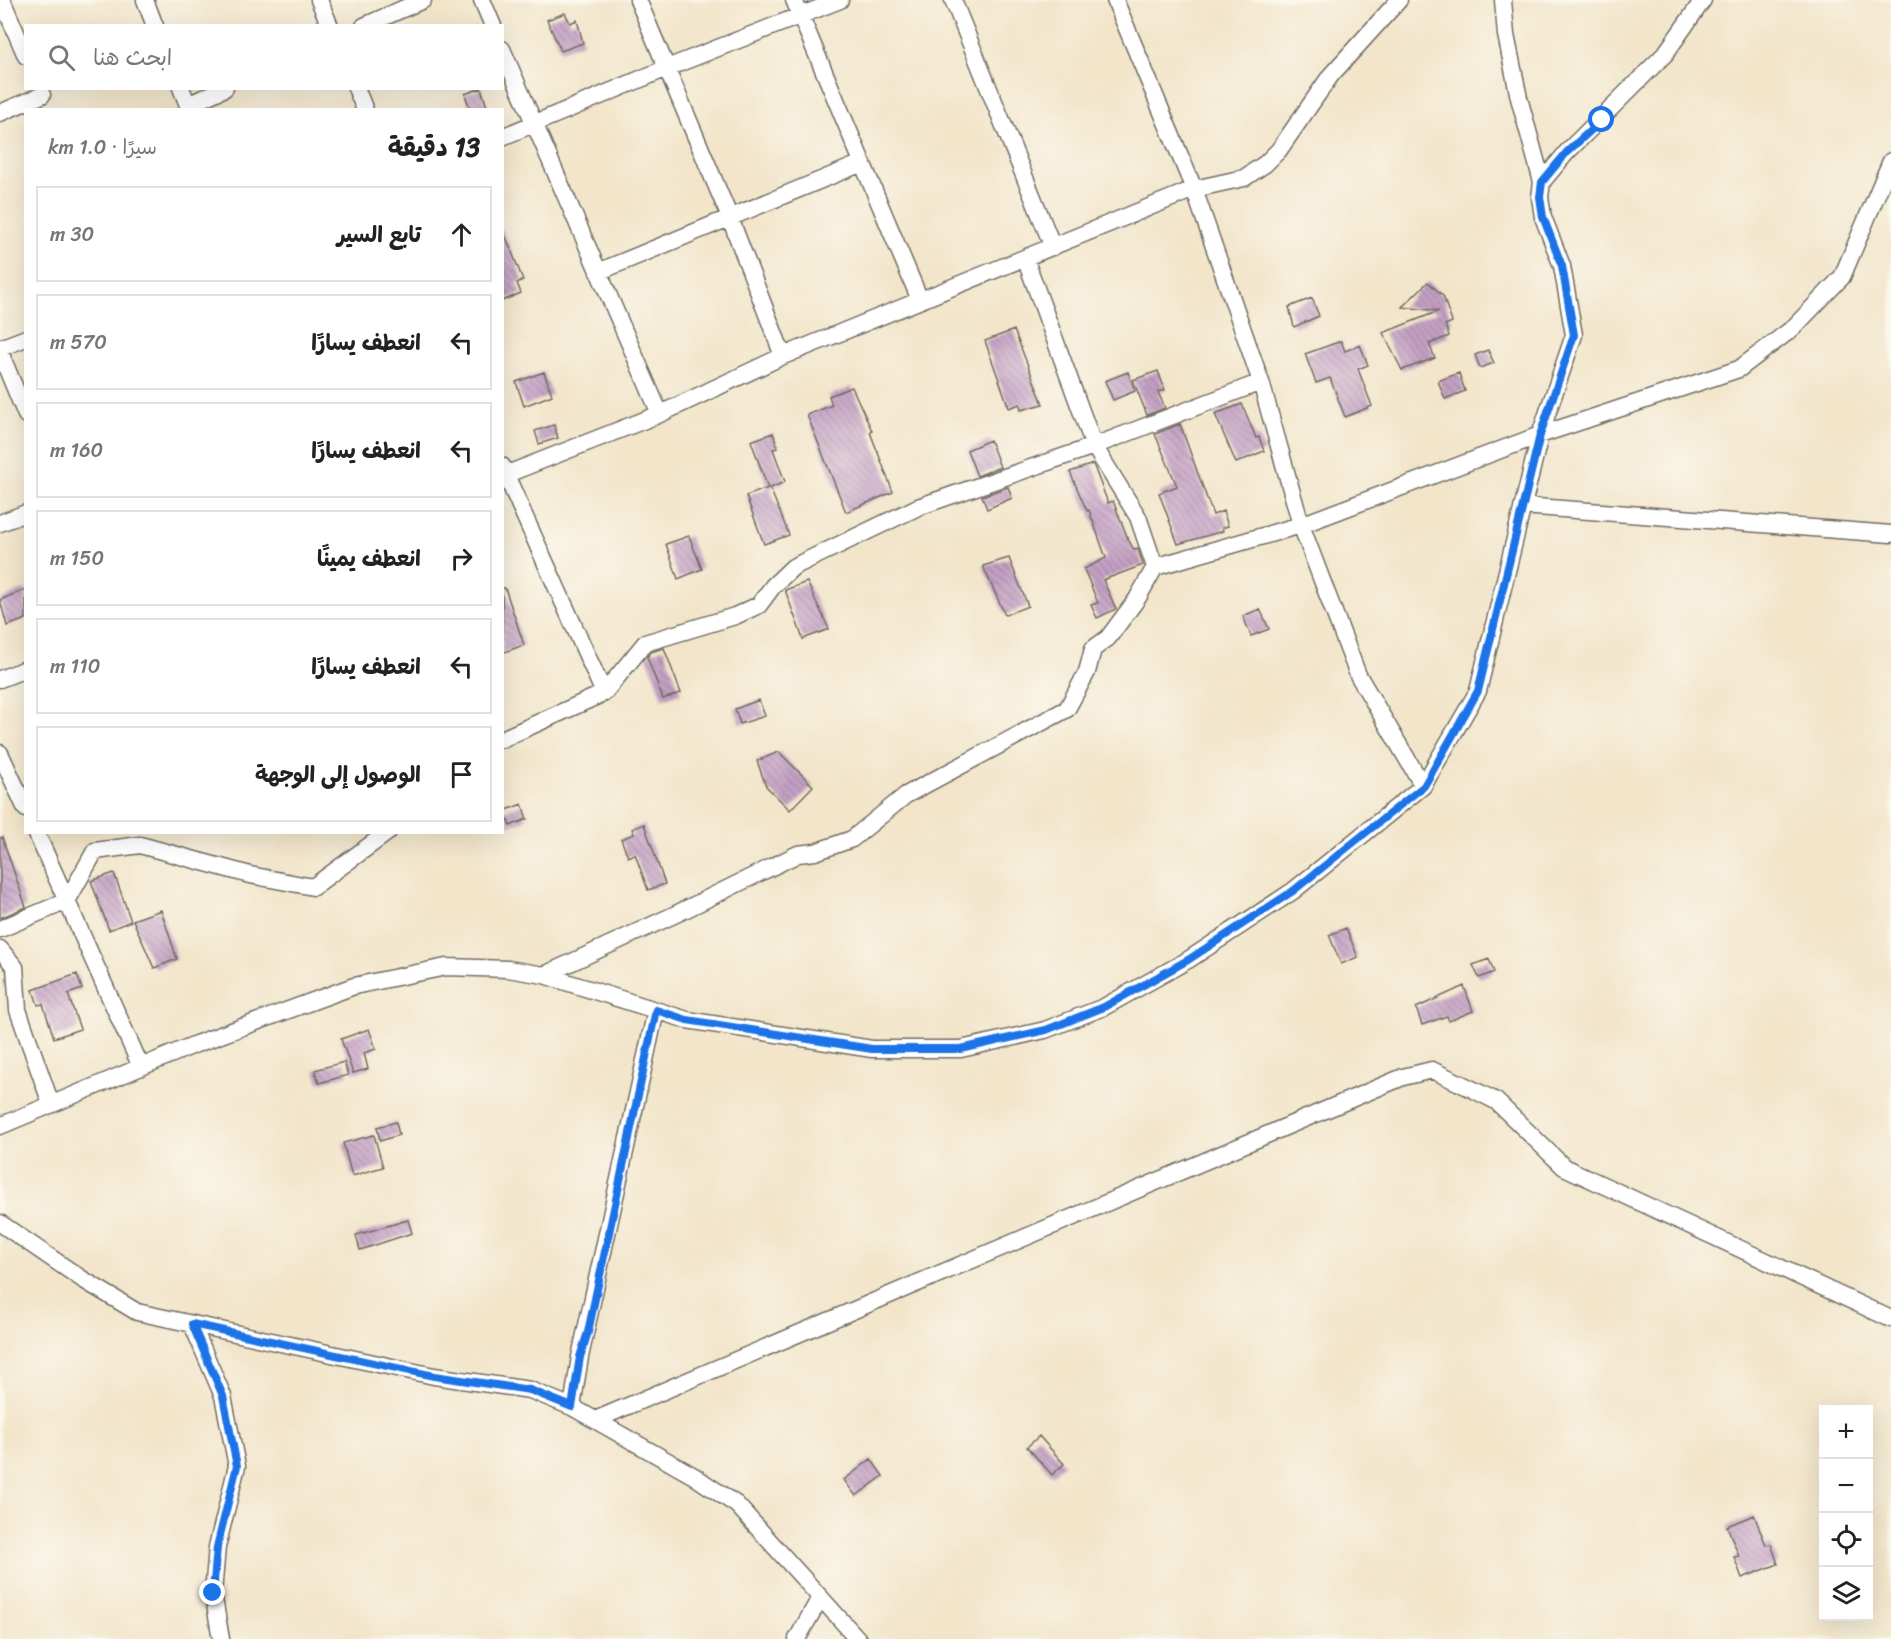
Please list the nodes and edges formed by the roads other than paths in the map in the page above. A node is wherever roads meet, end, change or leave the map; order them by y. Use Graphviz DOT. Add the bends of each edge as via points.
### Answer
graph roads {
  1 [pos="2,0"];
  2 [pos="145,0"];
  3 [pos="319,0"];
  4 [pos="423,0"];
  5 [pos="482,0"];
  6 [pos="638,0"];
  7 [pos="840,0"];
  8 [pos="953,0"];
  9 [pos="1116,0"];
  10 [pos="1399,0"];
  11 [pos="1503,0"];
  12 [pos="1702,0"];
  13 [pos="797,8"];
  14 [pos="154,24"];
  15 [pos="329,24"];
  16 [pos="369,24"];
  17 [pos="492,24"];
  18 [pos="24,51"];
  19 [pos="504,54"];
  20 [pos="667,68"];
  21 [pos="183,90"];
  22 [pos="221,90"];
  23 [pos="357,90"];
  24 [pos="43,98"];
  25 [pos="189,107"];
  26 [pos="364,108"];
  27 [pos="0,113"];
  28 [pos="534,124"];
  29 [pos="504,136"];
  30 [pos="1891,161"];
  31 [pos="862,163"];
  32 [pos="1542,182"];
  33 [pos="1194,189"];
  34 [pos="730,218"];
  35 [pos="1053,247"];
  36 [pos="1025,258"];
  37 [pos="598,272"];
  38 [pos="920,300"];
  39 [pos="24,339"];
  40 [pos="0,350"];
  41 [pos="783,356"];
  42 [pos="1261,382"];
  43 [pos="24,410"];
  44 [pos="660,414"];
  45 [pos="1540,435"];
  46 [pos="1094,446"];
  47 [pos="504,472"];
  48 [pos="1523,506"];
  49 [pos="24,514"];
  50 [pos="0,523"];
  51 [pos="1301,525"];
  52 [pos="1891,534"];
  53 [pos="1155,567"];
  54 [pos="24,670"];
  55 [pos="0,679"];
  56 [pos="604,693"];
  57 [pos="504,738"];
  58 [pos="0,753"];
  59 [pos="1424,786"];
  60 [pos="24,805"];
  61 [pos="37,834"];
  62 [pos="385,834"];
  63 [pos="67,901"];
  64 [pos="0,929"];
  65 [pos="0,949"];
  66 [pos="544,975"];
  67 [pos="656,1010"];
  68 [pos="141,1067"];
  69 [pos="51,1104"];
  70 [pos="0,1126"];
  71 [pos="0,1223"];
  72 [pos="1891,1319"];
  73 [pos="192,1324"];
  74 [pos="572,1407"];
  75 [pos="595,1420"];
  76 [pos="820,1598"];
  77 [pos="221,1639"];
  78 [pos="797,1639"];
  79 [pos="858,1639"];
  1 -- 18 [label="street"];
  2 -- 14 [label="street"];
  3 -- 15 [label="street"];
  4 -- 16 [label="street"];
  5 -- 17 [label="street"];
  6 -- 20 [label="street"];
  7 -- 13 [label="street"];
  8 -- 35 [label="street"];
  9 -- 33 [label="street"];
  10 -- 33 [label="street" via="1331,75 1265,164 1244,178"];
  11 -- 32 [label="street" via="1519,98"];
  12 -- 32 [label="street" via="1665,54"];
  13 -- 20 [label="street"];
  13 -- 31 [label="street"];
  19 -- 28 [label="street"];
  20 -- 28 [label="street"];
  20 -- 34 [label="street"];
  21 -- 25 [label="street"];
  22 -- 25 [label="street"];
  23 -- 26 [label="street"];
  24 -- 27 [label="street"];
  28 -- 29 [label="street"];
  28 -- 37 [label="street"];
  30 -- 45 [label="street" via="1842,277 1793,328 1739,369"];
  31 -- 34 [label="street"];
  31 -- 38 [label="street"];
  32 -- 45 [label="street" via="1543,217 1562,266 1574,335"];
  33 -- 35 [label="street"];
  33 -- 42 [label="street"];
  34 -- 37 [label="street"];
  34 -- 41 [label="street"];
  35 -- 36 [label="street"];
  36 -- 38 [label="street"];
  36 -- 46 [label="street"];
  37 -- 44 [label="street"];
  38 -- 41 [label="street"];
  39 -- 40 [label="street"];
  40 -- 43 [label="street"];
  41 -- 44 [label="street"];
  42 -- 46 [label="street"];
  42 -- 51 [label="street"];
  44 -- 47 [label="street"];
  45 -- 48 [label="street"];
  45 -- 51 [label="street"];
  46 -- 53 [label="street" via="1138,517"];
  46 -- 56 [label="street" via="918,507 816,555 793,567 759,605 645,643"];
  47 -- 56 [label="street"];
  48 -- 52 [label="street"];
  48 -- 59 [label="street" via="1478,691"];
  49 -- 50 [label="street"];
  51 -- 53 [label="street"];
  51 -- 59 [label="street" via="1358,675"];
  53 -- 66 [label="street" via="1108,638 1093,649 1087,672 1067,709 906,795 852,839 798,854"];
  54 -- 55 [label="street"];
  56 -- 57 [label="street"];
  58 -- 60 [label="street"];
  59 -- 67 [label="street" via="1293,891 1188,960 1104,1007 1046,1030 961,1049 872,1049 687,1020"];
  61 -- 63 [label="street"];
  62 -- 63 [label="street" via="313,887 250,875 140,845 95,851"];
  63 -- 64 [label="street"];
  63 -- 68 [label="street"];
  65 -- 69 [label="street" via="15,967 18,1010"];
  66 -- 67 [label="street"];
  66 -- 68 [label="street" via="508,969 446,967 354,986"];
  67 -- 74 [label="street"];
  68 -- 69 [label="street"];
  69 -- 70 [label="street"];
  71 -- 73 [label="street" via="137,1311"];
  72 -- 75 [label="street" via="1564,1167 1496,1101 1432,1070 1403,1077"];
  73 -- 74 [label="street" via="434,1376 530,1390"];
  73 -- 77 [label="street" via="223,1396 237,1466 217,1547 213,1593"];
  74 -- 75 [label="street"];
  75 -- 76 [label="street" via="737,1505"];
  76 -- 78 [label="street"];
  76 -- 79 [label="street"];
}
